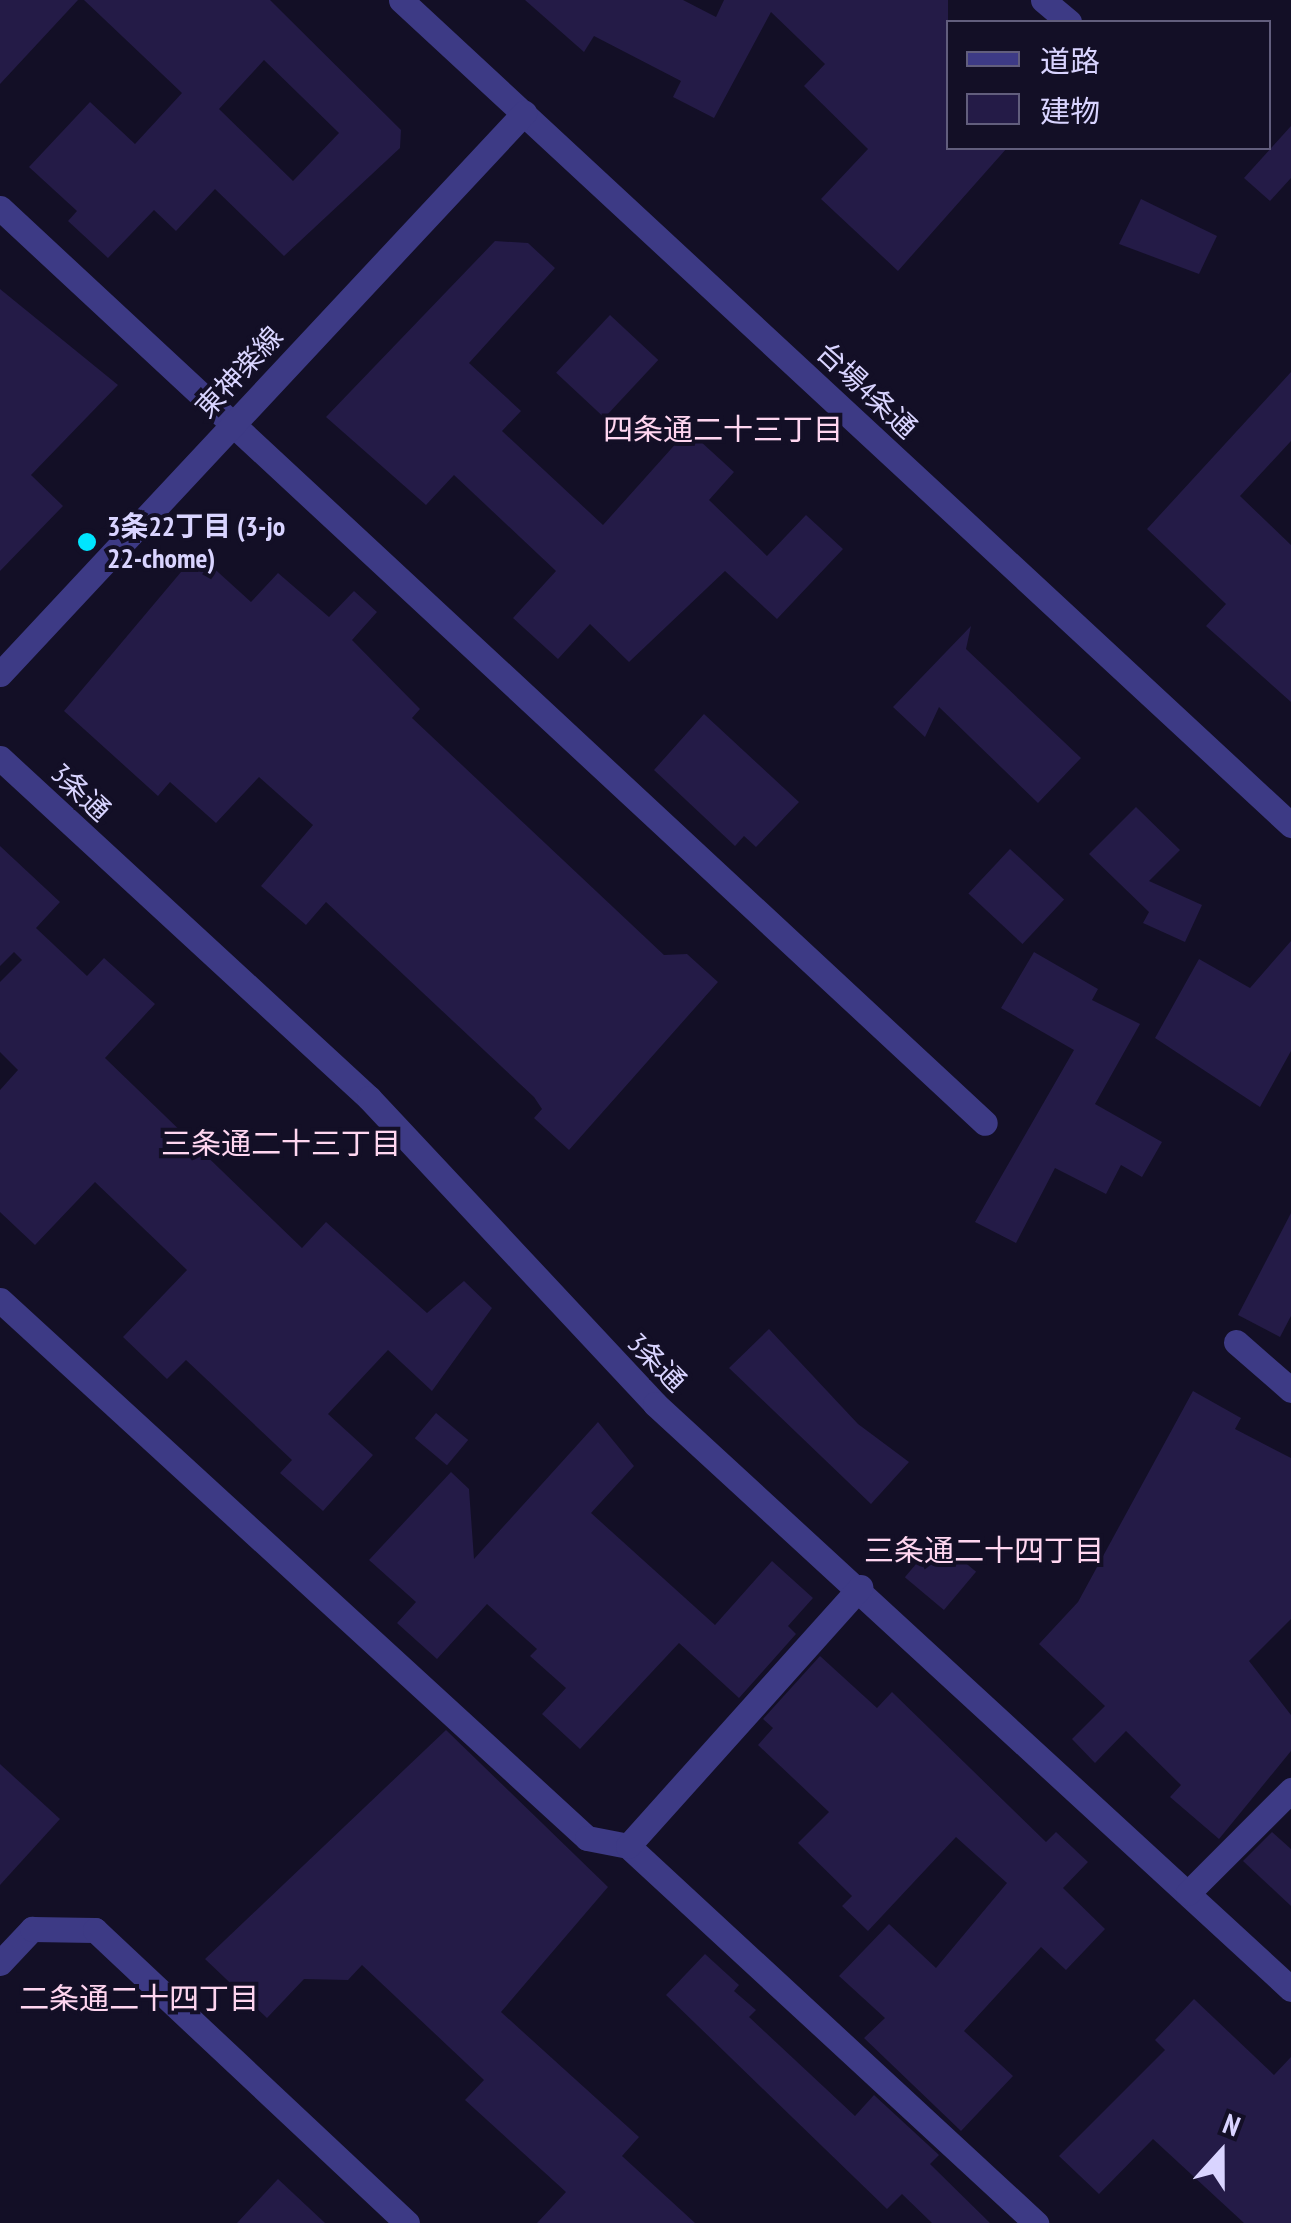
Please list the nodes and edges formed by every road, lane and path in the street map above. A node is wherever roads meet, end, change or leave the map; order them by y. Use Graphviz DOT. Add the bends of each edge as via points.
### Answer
graph roads {
  1 [pos="402,0"];
  2 [pos="1043,0"];
  3 [pos="1067,20"];
  4 [pos="524,113"];
  5 [pos="0,208"];
  6 [pos="233,422"];
  7 [pos="0,674"];
  8 [pos="0,758"];
  9 [pos="1291,825"];
  10 [pos="985,1123"];
  11 [pos="0,1300"];
  12 [pos="1236,1342"];
  13 [pos="1291,1390"];
  14 [pos="860,1586"];
  15 [pos="1291,1790"];
  16 [pos="628,1846"];
  17 [pos="1188,1894"];
  18 [pos="0,1963"];
  19 [pos="1291,1989"];
  20 [pos="407,2223"];
  21 [pos="1036,2223"];
  1 -- 4 [label="street, 台場4条通"];
  2 -- 3 [label="street"];
  4 -- 6 [label="street, 東神楽線"];
  4 -- 9 [label="street, 台場4条通"];
  5 -- 6 [label="street"];
  6 -- 7 [label="street, 東神楽線"];
  6 -- 10 [label="street"];
  8 -- 14 [label="street, 3条通" via="369,1098 655,1404"];
  11 -- 16 [label="street" via="587,1838"];
  12 -- 13 [label="street"];
  14 -- 16 [label="street"];
  14 -- 17 [label="street, 3条通"];
  15 -- 17 [label="street"];
  16 -- 21 [label="street"];
  17 -- 19 [label="street, 3条通"];
  18 -- 20 [label="street" via="32,1929 94,1930"];
}
